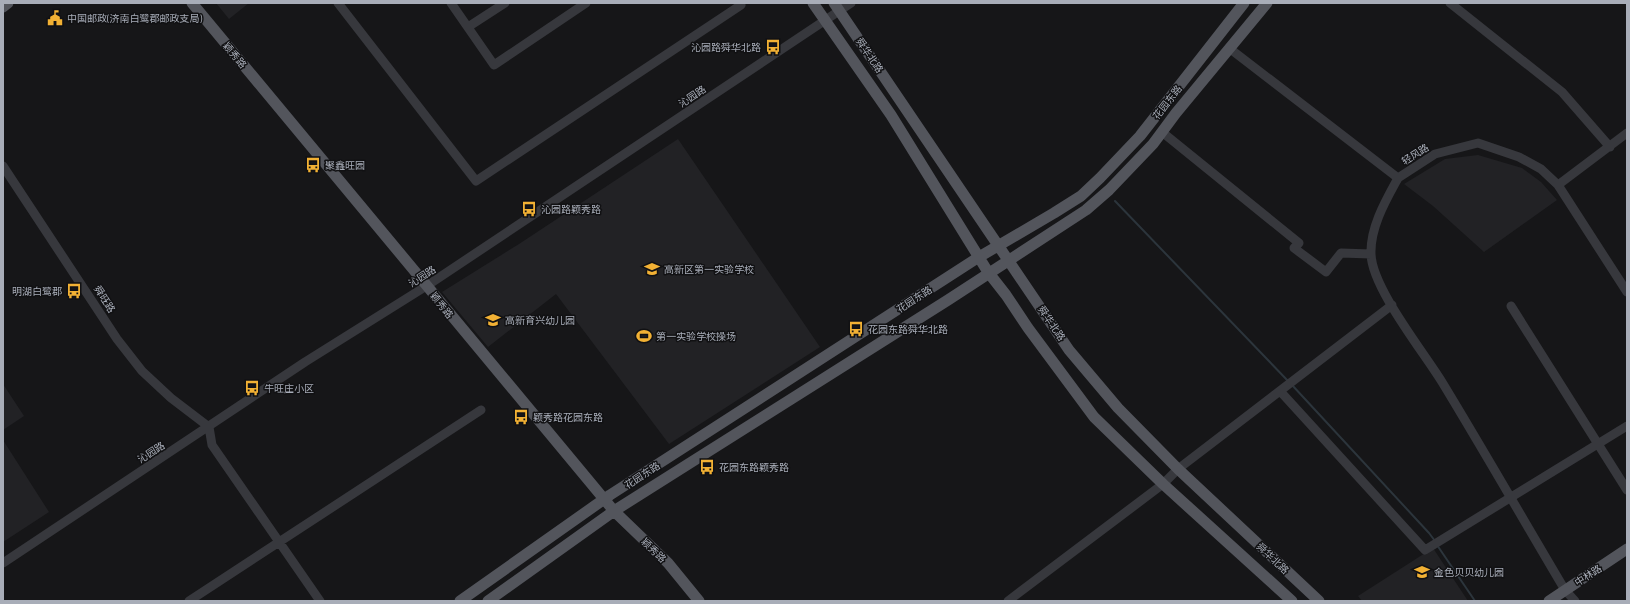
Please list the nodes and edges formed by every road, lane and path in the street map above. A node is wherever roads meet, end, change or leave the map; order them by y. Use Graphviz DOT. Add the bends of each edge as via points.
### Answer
graph roads {
  1 [pos="8,3"];
  2 [pos="192,3"];
  3 [pos="338,3"];
  4 [pos="451,3"];
  5 [pos="505,3"];
  6 [pos="586,3"];
  7 [pos="740,3"];
  8 [pos="813,3"];
  9 [pos="850,3"];
  10 [pos="1244,3"];
  11 [pos="1267,3"];
  12 [pos="1450,3"];
  13 [pos="3,7"];
  14 [pos="837,7"];
  15 [pos="824,20"];
  16 [pos="468,27"];
  17 [pos="1229,48"];
  18 [pos="1162,132"];
  19 [pos="1627,133"];
  20 [pos="1610,147"];
  21 [pos="3,166"];
  22 [pos="1398,178"];
  23 [pos="1558,185"];
  24 [pos="999,245"];
  25 [pos="1371,254"];
  26 [pos="979,257"];
  27 [pos="1009,258"];
  28 [pos="988,272"];
  29 [pos="427,286"];
  30 [pos="1627,292"];
  31 [pos="1392,305"];
  32 [pos="1511,306"];
  33 [pos="1280,391"];
  34 [pos="481,410"];
  35 [pos="1627,426"];
  36 [pos="209,427"];
  37 [pos="1598,444"];
  38 [pos="1178,469"];
  39 [pos="1163,484"];
  40 [pos="1627,490"];
  41 [pos="1511,498"];
  42 [pos="604,499"];
  43 [pos="614,511"];
  44 [pos="279,542"];
  45 [pos="1627,549"];
  46 [pos="3,563"];
  47 [pos="1565,590"];
  48 [pos="189,601"];
  49 [pos="320,601"];
  50 [pos="460,601"];
  51 [pos="488,601"];
  52 [pos="699,601"];
  53 [pos="1008,601"];
  54 [pos="1292,601"];
  55 [pos="1319,601"];
  56 [pos="1549,601"];
  57 [pos="1575,601"];
  1 -- 13 [label="main road"];
  2 -- 29 [label="main road, 颖秀路"];
  3 -- 7 [label="street" via="476,181 741,5"];
  4 -- 16 [label="street"];
  5 -- 16 [label="street"];
  6 -- 16 [label="street" via="494,65"];
  8 -- 15 [label="main road, 舜华北路"];
  9 -- 14 [label="street, 沁园路"];
  10 -- 24 [label="main road, 花园东路" via="1140,136 1100,178 1080,196"];
  11 -- 17 [label="main road, 花园东路"];
  12 -- 20 [label="street" via="1562,92"];
  14 -- 15 [label="street, 沁园路"];
  14 -- 24 [label="main road, 舜华北路"];
  15 -- 26 [label="main road, 舜华北路" via="891,115"];
  15 -- 29 [label="street, 沁园路"];
  17 -- 18 [label="main road, 花园东路"];
  17 -- 22 [label="street, 轻风路"];
  18 -- 25 [label="street" via="1298,243 1294,248 1326,272 1341,252"];
  18 -- 27 [label="main road, 花园东路" via="1109,190 1086,210"];
  19 -- 20 [label="street"];
  20 -- 23 [label="street"];
  21 -- 36 [label="street, 舜旺路" via="117,339 138,365 171,398"];
  22 -- 23 [label="street, 轻风路" via="1435,154 1478,143 1519,157 1541,168"];
  22 -- 25 [label="street" via="1375,227"];
  23 -- 30 [label="street, 轻风路"];
  24 -- 26 [label="main road, 花园东路"];
  24 -- 27 [label="main road, 舜华北路"];
  25 -- 31 [label="street" via="1376,277"];
  26 -- 28 [label="main road, 舜华北路"];
  26 -- 42 [label="main road, 花园东路"];
  27 -- 28 [label="main road, 花园东路"];
  27 -- 38 [label="main road, 舜华北路" via="1069,350 1118,408"];
  28 -- 39 [label="main road, 舜华北路" via="1094,417"];
  28 -- 43 [label="main road, 花园东路" via="948,300"];
  29 -- 36 [label="street, 沁园路" via="305,362"];
  29 -- 42 [label="main road, 颖秀路"];
  31 -- 33 [label="street"];
  31 -- 41 [label="street" via="1442,381"];
  32 -- 37 [label="street"];
  33 -- 38 [label="street"];
  33 -- 41 [label="street" via="1425,550"];
  34 -- 44 [label="street"];
  35 -- 37 [label="street"];
  36 -- 44 [label="street" via="212,445"];
  36 -- 46 [label="street, 沁园路"];
  37 -- 40 [label="street"];
  37 -- 41 [label="street"];
  38 -- 39 [label="street"];
  38 -- 55 [label="main road, 舜华北路"];
  39 -- 53 [label="street"];
  39 -- 54 [label="main road, 舜华北路"];
  41 -- 47 [label="street"];
  42 -- 43 [label="main road, 颖秀路"];
  42 -- 50 [label="main road, 花园东路"];
  43 -- 51 [label="main road, 花园东路"];
  43 -- 52 [label="main road, 颖秀路" via="668,563"];
  44 -- 48 [label="street"];
  44 -- 49 [label="street"];
  45 -- 47 [label="main road, 中林路"];
  47 -- 56 [label="main road, 中林路"];
  47 -- 57 [label="street"];
}
